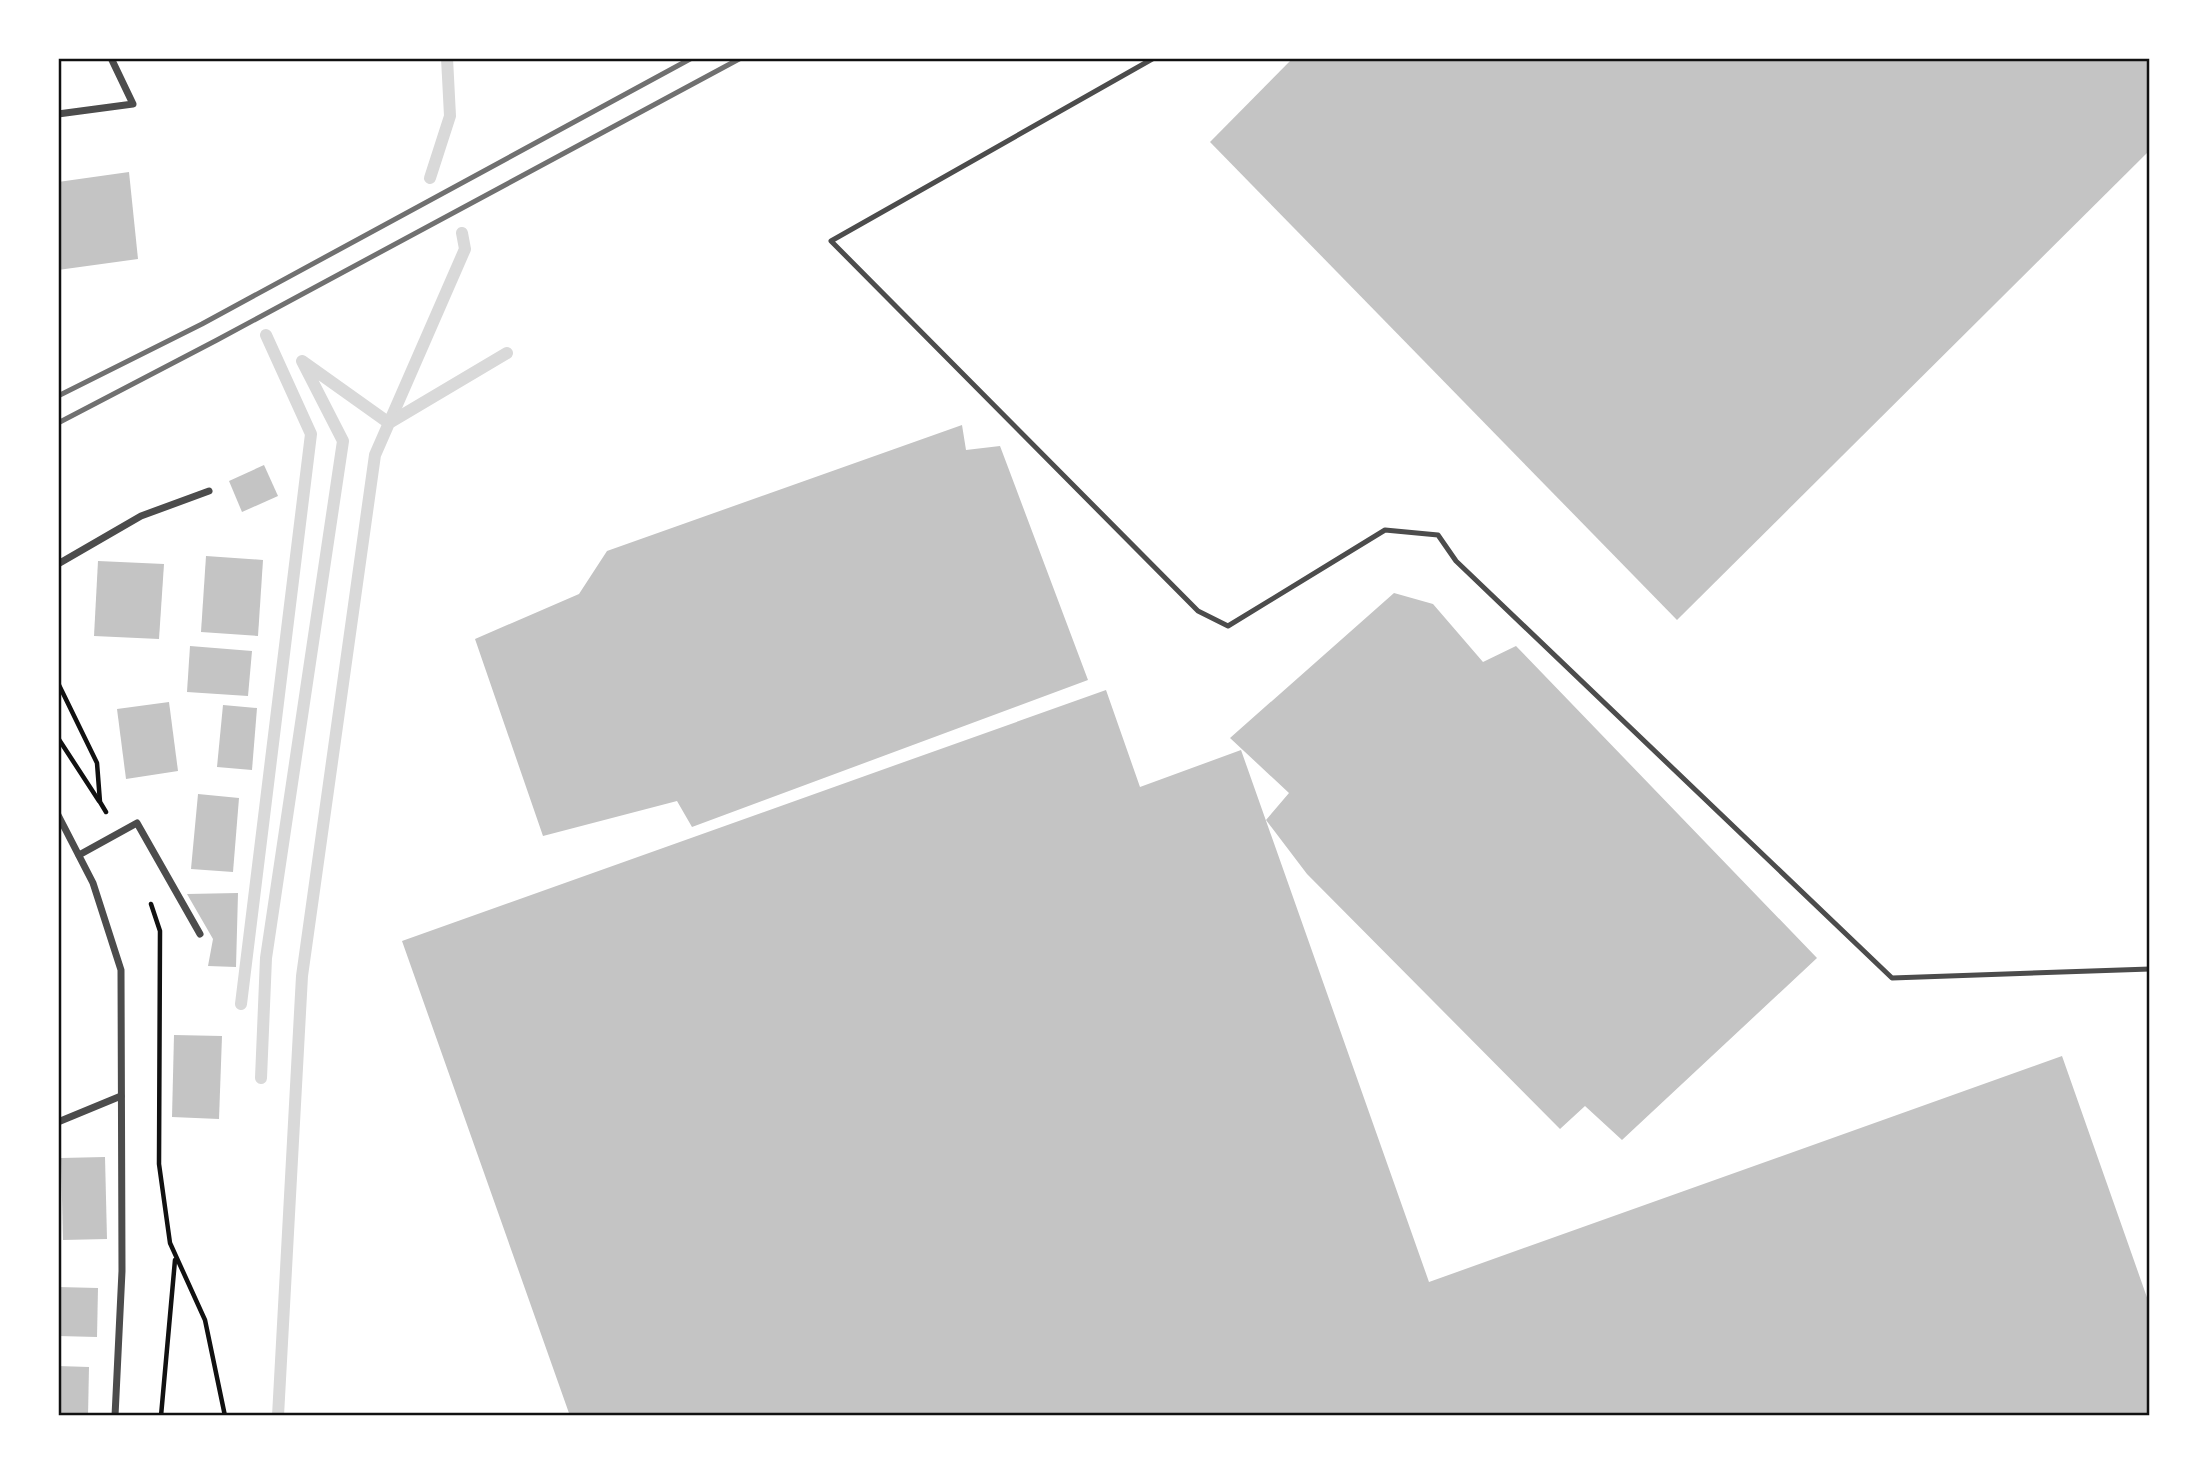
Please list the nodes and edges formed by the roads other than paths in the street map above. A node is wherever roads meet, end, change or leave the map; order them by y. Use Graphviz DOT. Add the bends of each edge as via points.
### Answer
graph roads {
  1 [pos="111,58"];
  2 [pos="1154,58"];
  3 [pos="58,114"];
  4 [pos="209,491"];
  5 [pos="58,564"];
  6 [pos="58,815"];
  7 [pos="79,855"];
  8 [pos="200,934"];
  9 [pos="2150,969"];
  10 [pos="121,1096"];
  11 [pos="58,1122"];
  12 [pos="115,1416"];
  1 -- 3 [label="street" via="132,104"];
  2 -- 9 [label="lane" via="831,241 1198,611 1228,626 1385,530 1438,535 1456,561 1892,978"];
  4 -- 5 [label="street" via="141,516"];
  6 -- 7 [label="street"];
  7 -- 8 [label="street" via="136,823"];
  7 -- 10 [label="street" via="93,883 121,970"];
  10 -- 11 [label="street"];
  10 -- 12 [label="street" via="122,1271"];
}
